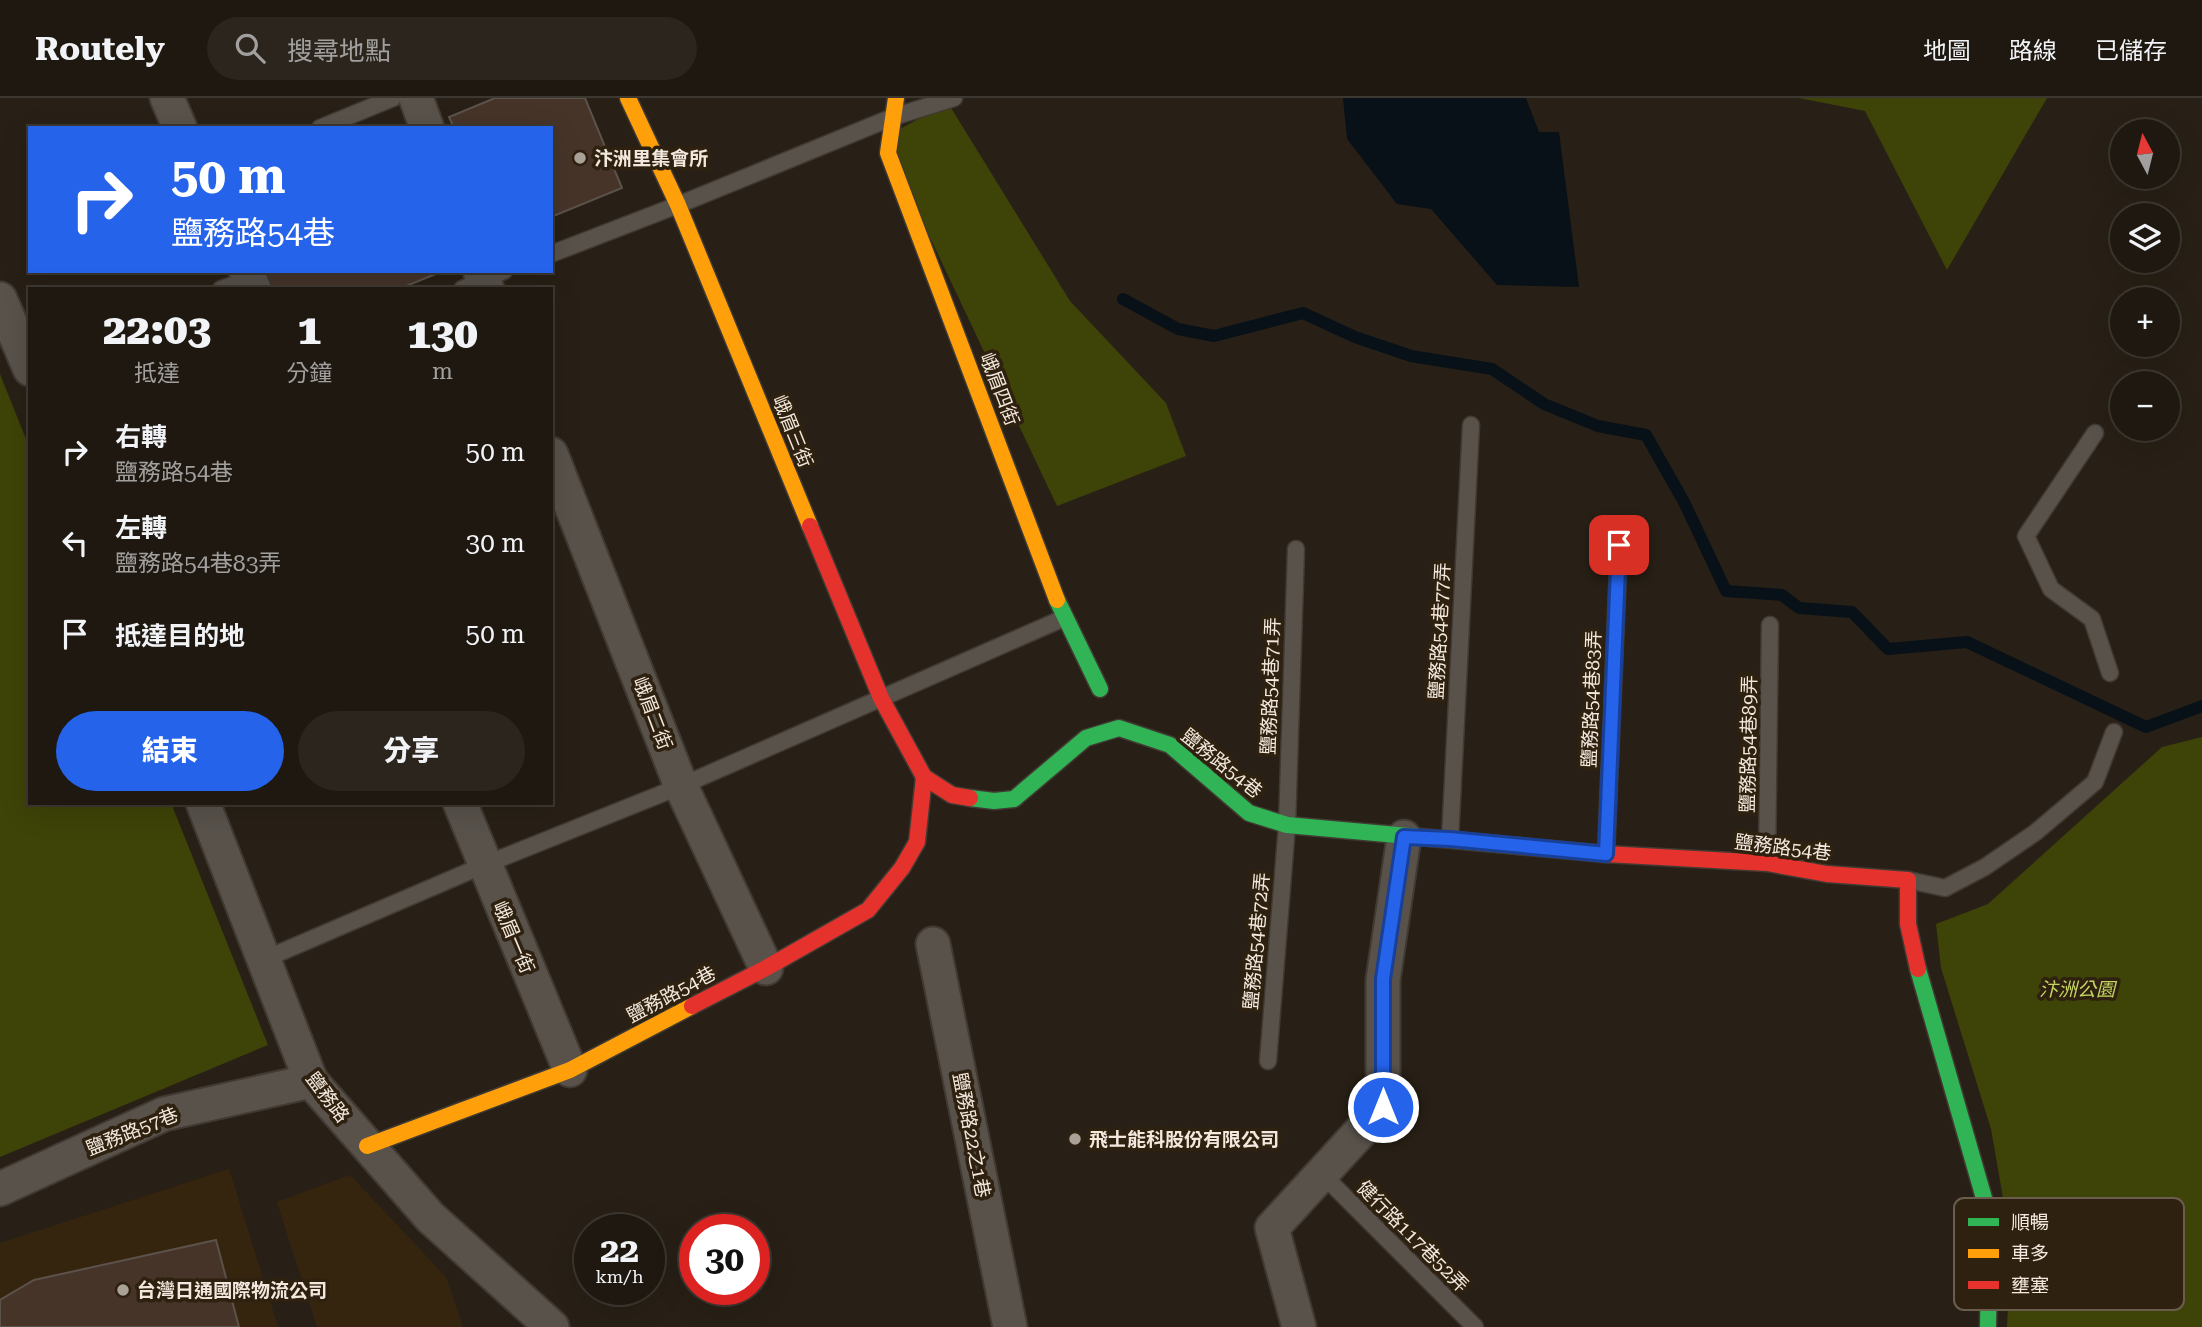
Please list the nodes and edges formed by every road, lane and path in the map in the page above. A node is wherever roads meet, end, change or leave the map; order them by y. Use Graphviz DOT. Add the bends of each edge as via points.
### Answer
graph roads {
  1 [pos="167,98"];
  2 [pos="393,98"];
  3 [pos="416,98"];
  4 [pos="628,98"];
  5 [pos="896,98"];
  6 [pos="954,98"];
  7 [pos="893,117"];
  8 [pos="179,126"];
  9 [pos="325,126"];
  10 [pos="426,126"];
  11 [pos="678,205"];
  12 [pos="553,253"];
  13 [pos="0,299"];
  14 [pos="28,360"];
  15 [pos="1471,425"];
  16 [pos="2095,433"];
  17 [pos="553,459"];
  18 [pos="1619,545"];
  19 [pos="1296,549"];
  20 [pos="1064,618"];
  21 [pos="1770,625"];
  22 [pos="2110,673"];
  23 [pos="1100,689"];
  24 [pos="881,698"];
  25 [pos="2114,732"];
  26 [pos="924,777"];
  27 [pos="681,786"];
  28 [pos="204,805"];
  29 [pos="461,805"];
  30 [pos="1287,825"];
  31 [pos="1404,837"];
  32 [pos="1450,839"];
  33 [pos="1606,854"];
  34 [pos="1767,863"];
  35 [pos="484,865"];
  36 [pos="1908,880"];
  37 [pos="933,944"];
  38 [pos="265,959"];
  39 [pos="766,968"];
  40 [pos="1268,1061"];
  41 [pos="570,1070"];
  42 [pos="311,1081"];
  43 [pos="367,1146"];
  44 [pos="1322,1174"];
  45 [pos="0,1189"];
  46 [pos="1982,1198"];
  47 [pos="552,1327"];
  48 [pos="1010,1327"];
  49 [pos="1299,1327"];
  50 [pos="1475,1327"];
  1 -- 8 [label="street"];
  2 -- 9 [label="lane"];
  3 -- 10 [label="street"];
  4 -- 11 [label="street, 峨眉三街"];
  5 -- 7 [label="street, 峨眉四街"];
  6 -- 7 [label="lane"];
  7 -- 11 [label="lane"];
  7 -- 20 [label="street, 峨眉四街" via="888,153"];
  11 -- 12 [label="lane"];
  11 -- 24 [label="street, 峨眉三街"];
  13 -- 14 [label="street"];
  15 -- 32 [label="lane, 鹽務路54巷77弄"];
  16 -- 22 [label="lane" via="2026,536 2051,589 2092,619"];
  17 -- 27 [label="street, 峨眉二街"];
  18 -- 33 [label="lane, 鹽務路54巷83弄"];
  19 -- 30 [label="lane, 鹽務路54巷71弄"];
  20 -- 23 [label="street, 峨眉四街"];
  20 -- 24 [label="lane"];
  21 -- 34 [label="lane, 鹽務路54巷89弄"];
  24 -- 26 [label="street, 峨眉三街"];
  24 -- 27 [label="lane"];
  25 -- 36 [label="lane, 鹽務路54巷" via="2095,782 2036,832 1945,888"];
  26 -- 30 [label="street, 鹽務路54巷" via="952,795 1014,799 1086,738 1119,728 1170,745 1249,813"];
  26 -- 39 [label="street, 鹽務路54巷" via="917,842 876,900 867,910"];
  27 -- 35 [label="lane"];
  27 -- 39 [label="street, 峨眉二街"];
  28 -- 38 [label="street, 鹽務路"];
  29 -- 35 [label="street, 峨眉一街"];
  30 -- 31 [label="street, 鹽務路54巷"];
  30 -- 40 [label="lane, 鹽務路54巷72弄"];
  31 -- 32 [label="street, 鹽務路54巷"];
  31 -- 44 [label="street" via="1383,979 1383,1107"];
  32 -- 33 [label="street, 鹽務路54巷"];
  33 -- 34 [label="street, 鹽務路54巷"];
  34 -- 36 [label="street, 鹽務路54巷" via="1826,874"];
  35 -- 38 [label="lane"];
  35 -- 41 [label="street, 峨眉一街"];
  36 -- 46 [label="street" via="1908,924 1916,963"];
  37 -- 48 [label="street, 鹽務路22之1巷"];
  38 -- 42 [label="street, 鹽務路"];
  39 -- 41 [label="street, 鹽務路54巷"];
  41 -- 43 [label="street, 鹽務路54巷"];
  42 -- 43 [label="street, 鹽務路"];
  42 -- 45 [label="street, 鹽務路57巷" via="164,1114"];
  43 -- 47 [label="street, 鹽務路" via="430,1217"];
  44 -- 49 [label="street" via="1272,1228"];
  44 -- 50 [label="lane, 健行路117巷52弄"];
}
